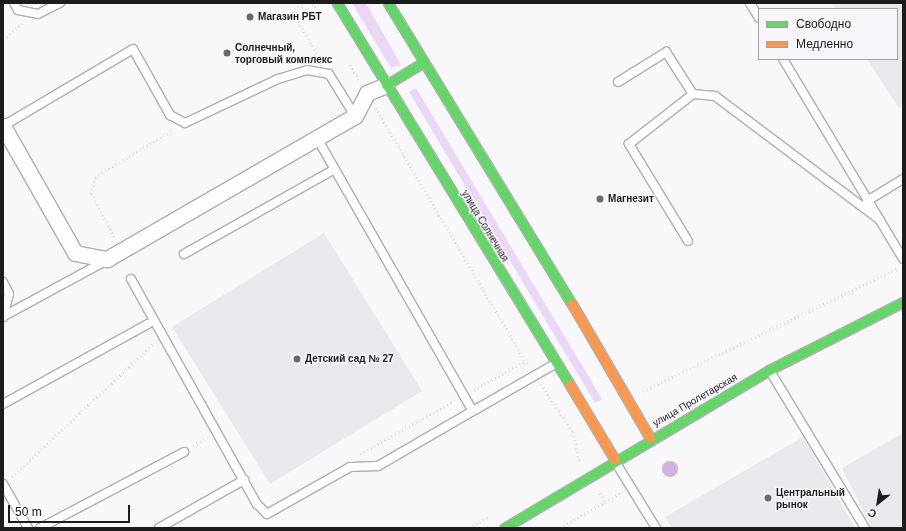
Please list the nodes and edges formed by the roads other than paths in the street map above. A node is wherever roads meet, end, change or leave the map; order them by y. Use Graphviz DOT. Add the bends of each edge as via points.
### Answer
graph roads {
  1 [pos="14,3"];
  2 [pos="60,3"];
  3 [pos="337,3"];
  4 [pos="388,3"];
  5 [pos="750,3"];
  6 [pos="758,16"];
  7 [pos="784,60"];
  8 [pos="424,62"];
  9 [pos="618,82"];
  10 [pos="386,84"];
  11 [pos="693,94"];
  12 [pos="355,116"];
  13 [pos="3,126"];
  14 [pos="317,138"];
  15 [pos="335,169"];
  16 [pos="903,179"];
  17 [pos="867,201"];
  18 [pos="880,220"];
  19 [pos="688,241"];
  20 [pos="184,254"];
  21 [pos="107,259"];
  22 [pos="903,259"];
  23 [pos="131,279"];
  24 [pos="3,282"];
  25 [pos="903,302"];
  26 [pos="3,316"];
  27 [pos="148,324"];
  28 [pos="556,364"];
  29 [pos="769,370"];
  30 [pos="3,404"];
  31 [pos="473,410"];
  32 [pos="650,438"];
  33 [pos="184,452"];
  34 [pos="615,460"];
  35 [pos="244,480"];
  36 [pos="6,482"];
  37 [pos="28,528"];
  38 [pos="40,528"];
  39 [pos="160,528"];
  40 [pos="504,528"];
  41 [pos="656,528"];
  42 [pos="864,528"];
  1 -- 2 [label="lane" via="18,10 38,14"];
  3 -- 10 [label="main road, улица Солнечная"];
  4 -- 8 [label="main road"];
  5 -- 6 [label="lane"];
  7 -- 17 [label="lane"];
  8 -- 10 [label="main road"];
  8 -- 32 [label="main road"];
  9 -- 11 [label="lane" via="666,52"];
  10 -- 12 [label="street" via="367,93"];
  10 -- 28 [label="main road, улица Солнечная"];
  11 -- 18 [label="lane" via="715,96"];
  11 -- 19 [label="lane" via="629,144"];
  12 -- 13 [label="lane" via="329,74 307,70 278,79 185,123 170,115 133,49"];
  12 -- 14 [label="street"];
  13 -- 21 [label="street" via="75,253"];
  14 -- 15 [label="lane"];
  14 -- 21 [label="street"];
  15 -- 20 [label="lane"];
  15 -- 31 [label="lane"];
  16 -- 17 [label="lane"];
  17 -- 18 [label="lane"];
  18 -- 22 [label="lane"];
  21 -- 26 [label="lane"];
  23 -- 35 [label="lane"];
  24 -- 26 [label="lane" via="9,294"];
  25 -- 29 [label="main road, улица Пролетарская"];
  27 -- 30 [label="lane"];
  28 -- 31 [label="lane"];
  28 -- 34 [label="main road, улица Солнечная"];
  29 -- 32 [label="main road, улица Пролетарская"];
  29 -- 42 [label="lane"];
  31 -- 35 [label="lane" via="378,466 350,467 268,514 261,511"];
  32 -- 34 [label="main road, улица Пролетарская"];
  33 -- 38 [label="lane"];
  34 -- 40 [label="main road, улица Пролетарская"];
  34 -- 41 [label="lane"];
  35 -- 39 [label="lane"];
  36 -- 37 [label="lane"];
}
